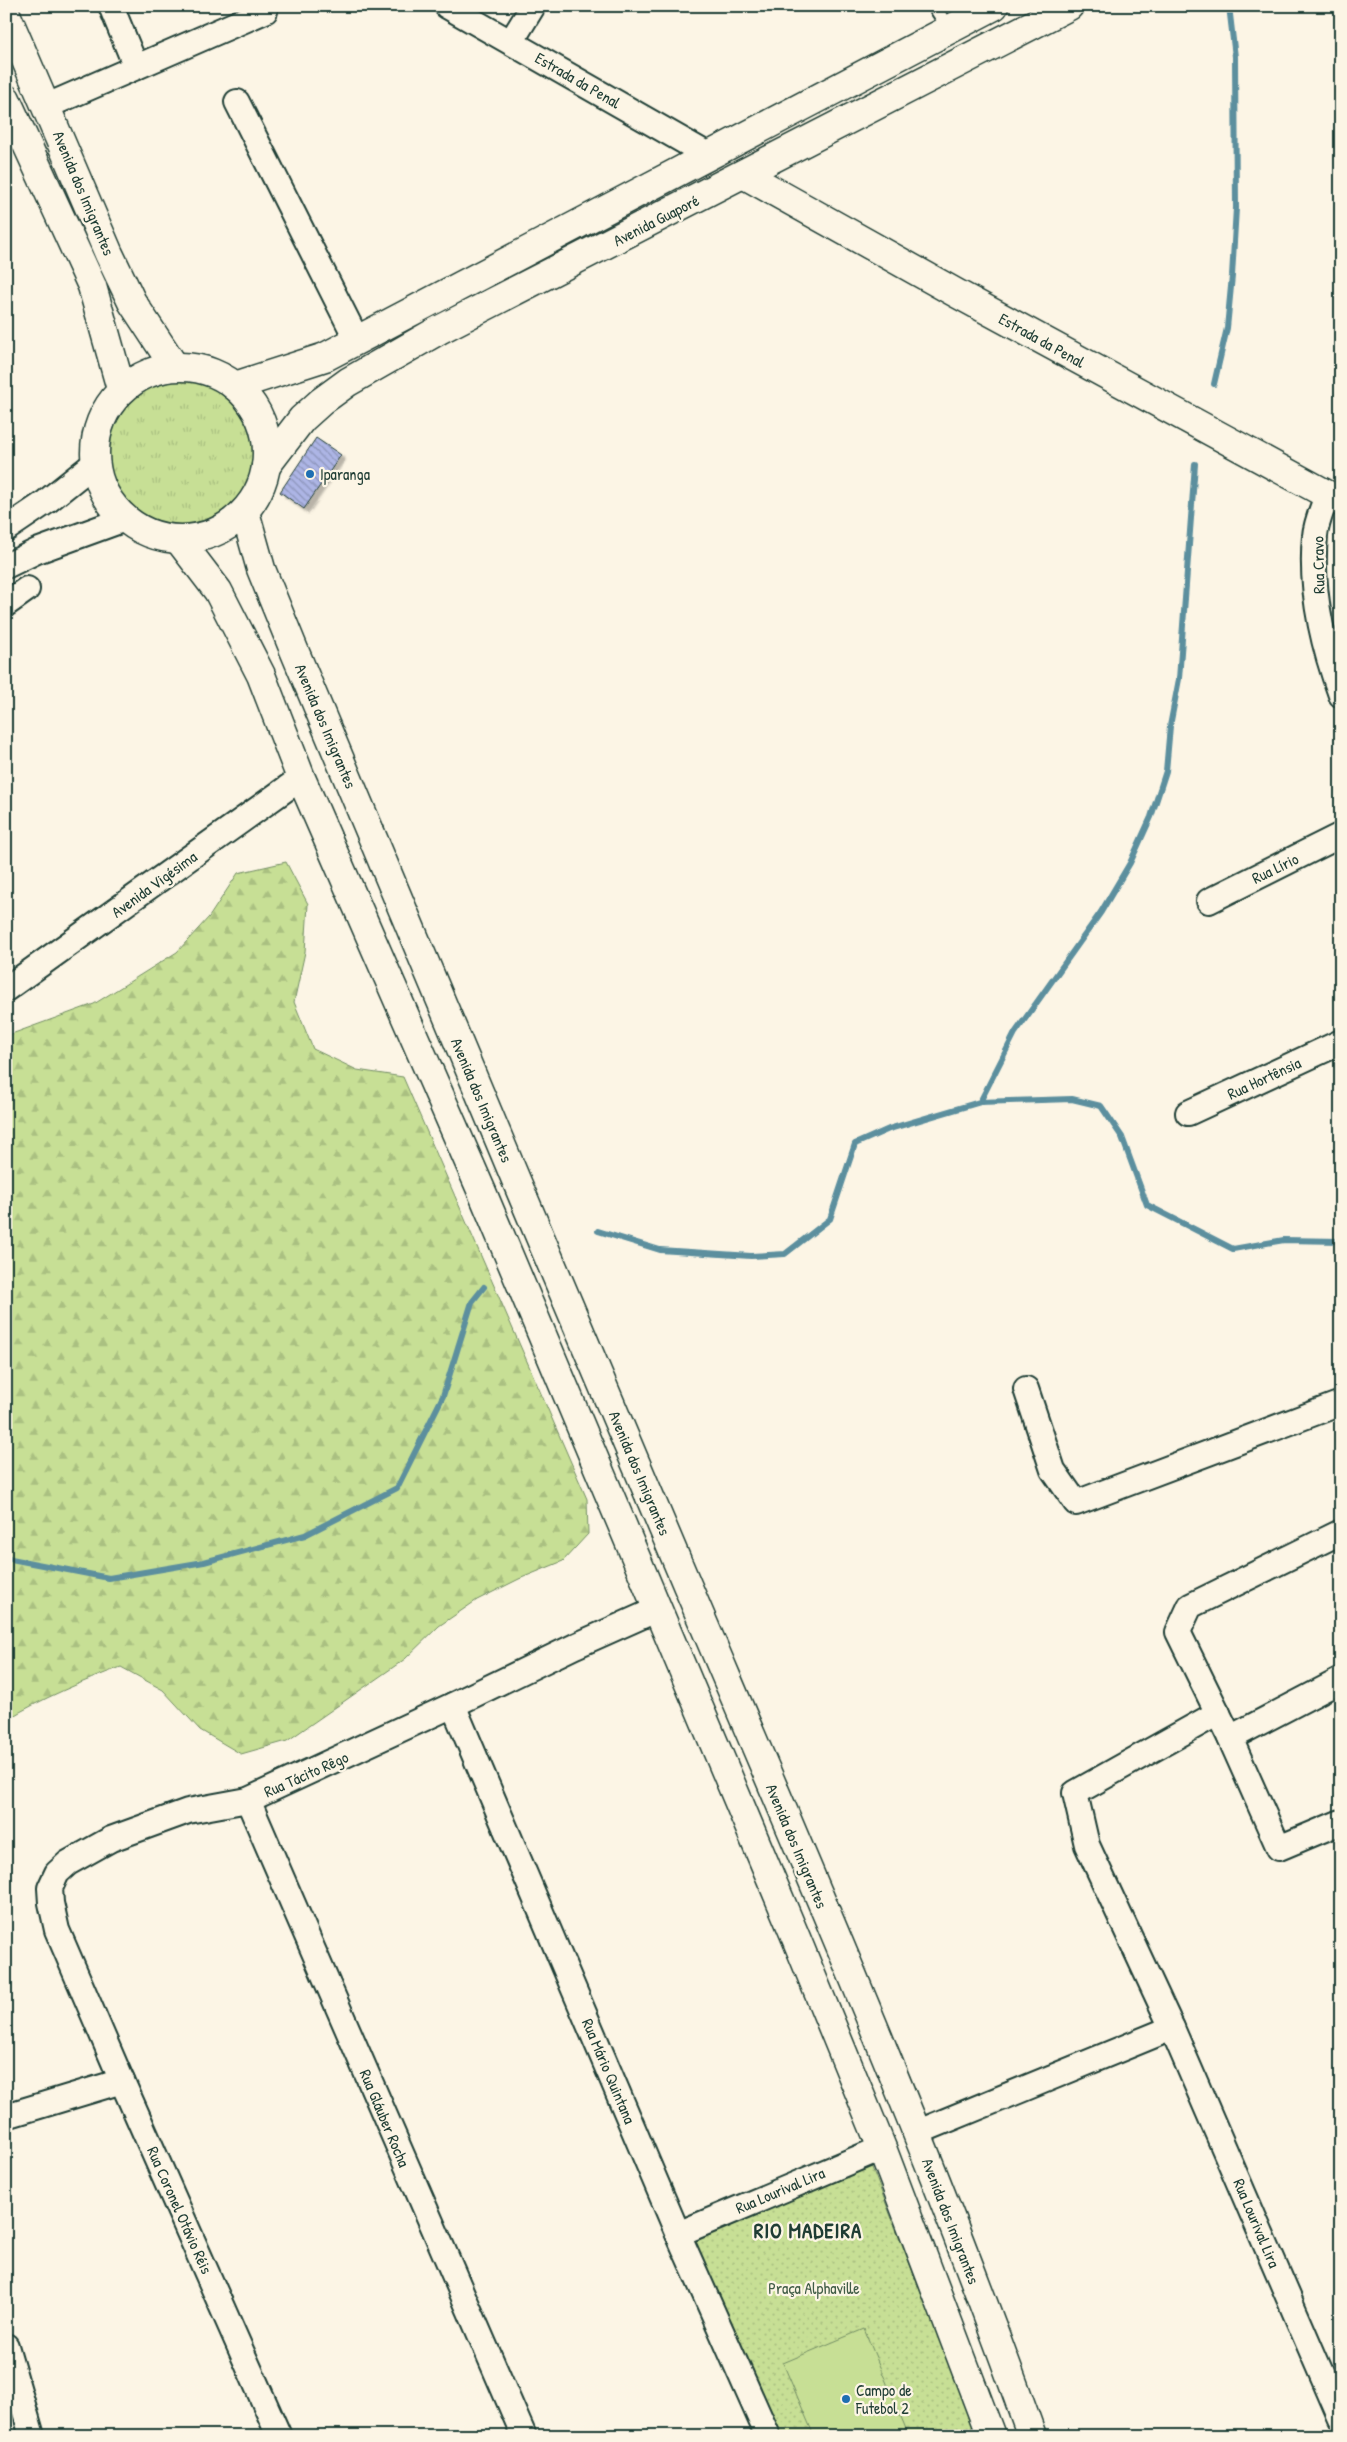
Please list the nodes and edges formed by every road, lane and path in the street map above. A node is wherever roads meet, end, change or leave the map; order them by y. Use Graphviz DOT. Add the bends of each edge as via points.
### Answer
graph roads {
  1 [pos="111,6"];
  2 [pos="448,6"];
  3 [pos="533,6"];
  4 [pos="934,6"];
  5 [pos="994,6"];
  6 [pos="1069,6"];
  7 [pos="265,11"];
  8 [pos="6,14"];
  9 [pos="949,29"];
  10 [pos="511,42"];
  11 [pos="136,67"];
  12 [pos="6,99"];
  13 [pos="237,102"];
  14 [pos="47,106"];
  15 [pos="708,155"];
  16 [pos="745,175"];
  17 [pos="357,340"];
  18 [pos="174,366"];
  19 [pos="235,386"];
  20 [pos="121,389"];
  21 [pos="94,463"];
  22 [pos="266,466"];
  23 [pos="1334,498"];
  24 [pos="245,512"];
  25 [pos="125,519"];
  26 [pos="6,529"];
  27 [pos="180,540"];
  28 [pos="6,566"];
  29 [pos="27,589"];
  30 [pos="6,604"];
  31 [pos="1341,695"];
  32 [pos="301,778"];
  33 [pos="1341,835"];
  34 [pos="1209,901"];
  35 [pos="6,989"];
  36 [pos="1341,1042"];
  37 [pos="1188,1113"];
  38 [pos="1026,1389"];
  39 [pos="1341,1402"];
  40 [pos="1341,1532"];
  41 [pos="658,1609"];
  42 [pos="1341,1680"];
  43 [pos="453,1705"];
  44 [pos="1218,1713"];
  45 [pos="1230,1738"];
  46 [pos="248,1800"];
  47 [pos="1341,1822"];
  48 [pos="80,1984"];
  49 [pos="1172,2028"];
  50 [pos="122,2081"];
  51 [pos="6,2116"];
  52 [pos="916,2134"];
  53 [pos="882,2148"];
  54 [pos="678,2234"];
  55 [pos="6,2346"];
  56 [pos="1341,2419"];
  57 [pos="32,2436"];
  58 [pos="279,2436"];
  59 [pos="524,2436"];
  60 [pos="768,2436"];
  61 [pos="991,2436"];
  62 [pos="1032,2436"];
  1 -- 11 [label="street"];
  2 -- 10 [label="street, Estrada da Penal"];
  3 -- 10 [label="street"];
  4 -- 9 [label="lane"];
  5 -- 9 [label="main road, Avenida Guaporé"];
  6 -- 16 [label="main road, Avenida Guaporé"];
  7 -- 11 [label="street"];
  8 -- 14 [label="main road, Avenida dos Imigrantes"];
  9 -- 15 [label="main road, Avenida Guaporé"];
  10 -- 15 [label="street, Estrada da Penal"];
  11 -- 14 [label="street"];
  12 -- 20 [label="main road, Avenida dos Imigrantes" via="92,286"];
  13 -- 17 [label="street"];
  14 -- 18 [label="main road, Avenida dos Imigrantes" via="132,302"];
  15 -- 17 [label="main road, Avenida Guaporé"];
  16 -- 22 [label="main road, Avenida Guaporé" via="439,330 348,382 302,420"];
  16 -- 23 [label="main road, Estrada da Penal" via="964,298"];
  17 -- 19 [label="main road, Avenida Guaporé" via="325,357"];
  18 -- 19 [label="main road" via="200,368"];
  18 -- 20 [label="main road" via="146,373"];
  19 -- 22 [label="main road" via="259,416 266,440"];
  20 -- 21 [label="main road" via="105,410 96,436"];
  21 -- 25 [label="main road" via="102,490"];
  21 -- 26 [label="street"];
  22 -- 24 [label="main road" via="259,490"];
  23 -- 31 [label="street, Rua Cravo" via="1315,534 1315,582 1324,636"];
  24 -- 27 [label="main road" via="226,527 204,537"];
  24 -- 52 [label="main road, Avenida dos Imigrantes" via="261,569 294,650"];
  25 -- 27 [label="main road" via="157,536"];
  25 -- 28 [label="street" via="37,551"];
  27 -- 32 [label="main road" via="218,591 244,640"];
  29 -- 30 [label="street"];
  32 -- 35 [label="street, Avenida Vigésima"];
  32 -- 41 [label="main road" via="486,1202"];
  33 -- 34 [label="street, Rua Lírio"];
  36 -- 37 [label="street, Rua Hortênsia"];
  38 -- 39 [label="street" via="1053,1470 1076,1503"];
  40 -- 44 [label="street" via="1190,1606 1178,1632"];
  41 -- 43 [label="street, Rua Tácito Rêgo"];
  41 -- 53 [label="main road"];
  42 -- 45 [label="street"];
  43 -- 46 [label="street, Rua Tácito Rêgo"];
  43 -- 54 [label="street, Rua Mário Quintana"];
  44 -- 45 [label="street"];
  44 -- 49 [label="street, Rua Lourival Lira" via="1075,1793 1086,1845"];
  45 -- 47 [label="street" via="1279,1848"];
  46 -- 48 [label="street, Rua Tácito Rêgo" via="188,1811 141,1826 90,1850 58,1873 50,1888 51,1903 57,1930"];
  46 -- 59 [label="street, Rua Gláuber Rocha"];
  48 -- 50 [label="street, Rua Coronel Otávio Réis"];
  49 -- 52 [label="street"];
  49 -- 56 [label="street, Rua Lourival Lira"];
  50 -- 51 [label="street"];
  50 -- 58 [label="street, Rua Coronel Otávio Réis"];
  52 -- 62 [label="main road, Avenida dos Imigrantes"];
  53 -- 54 [label="street, Rua Lourival Lira"];
  53 -- 61 [label="main road"];
  54 -- 60 [label="street, Rua Mário Quintana"];
  55 -- 57 [label="street"];
}
